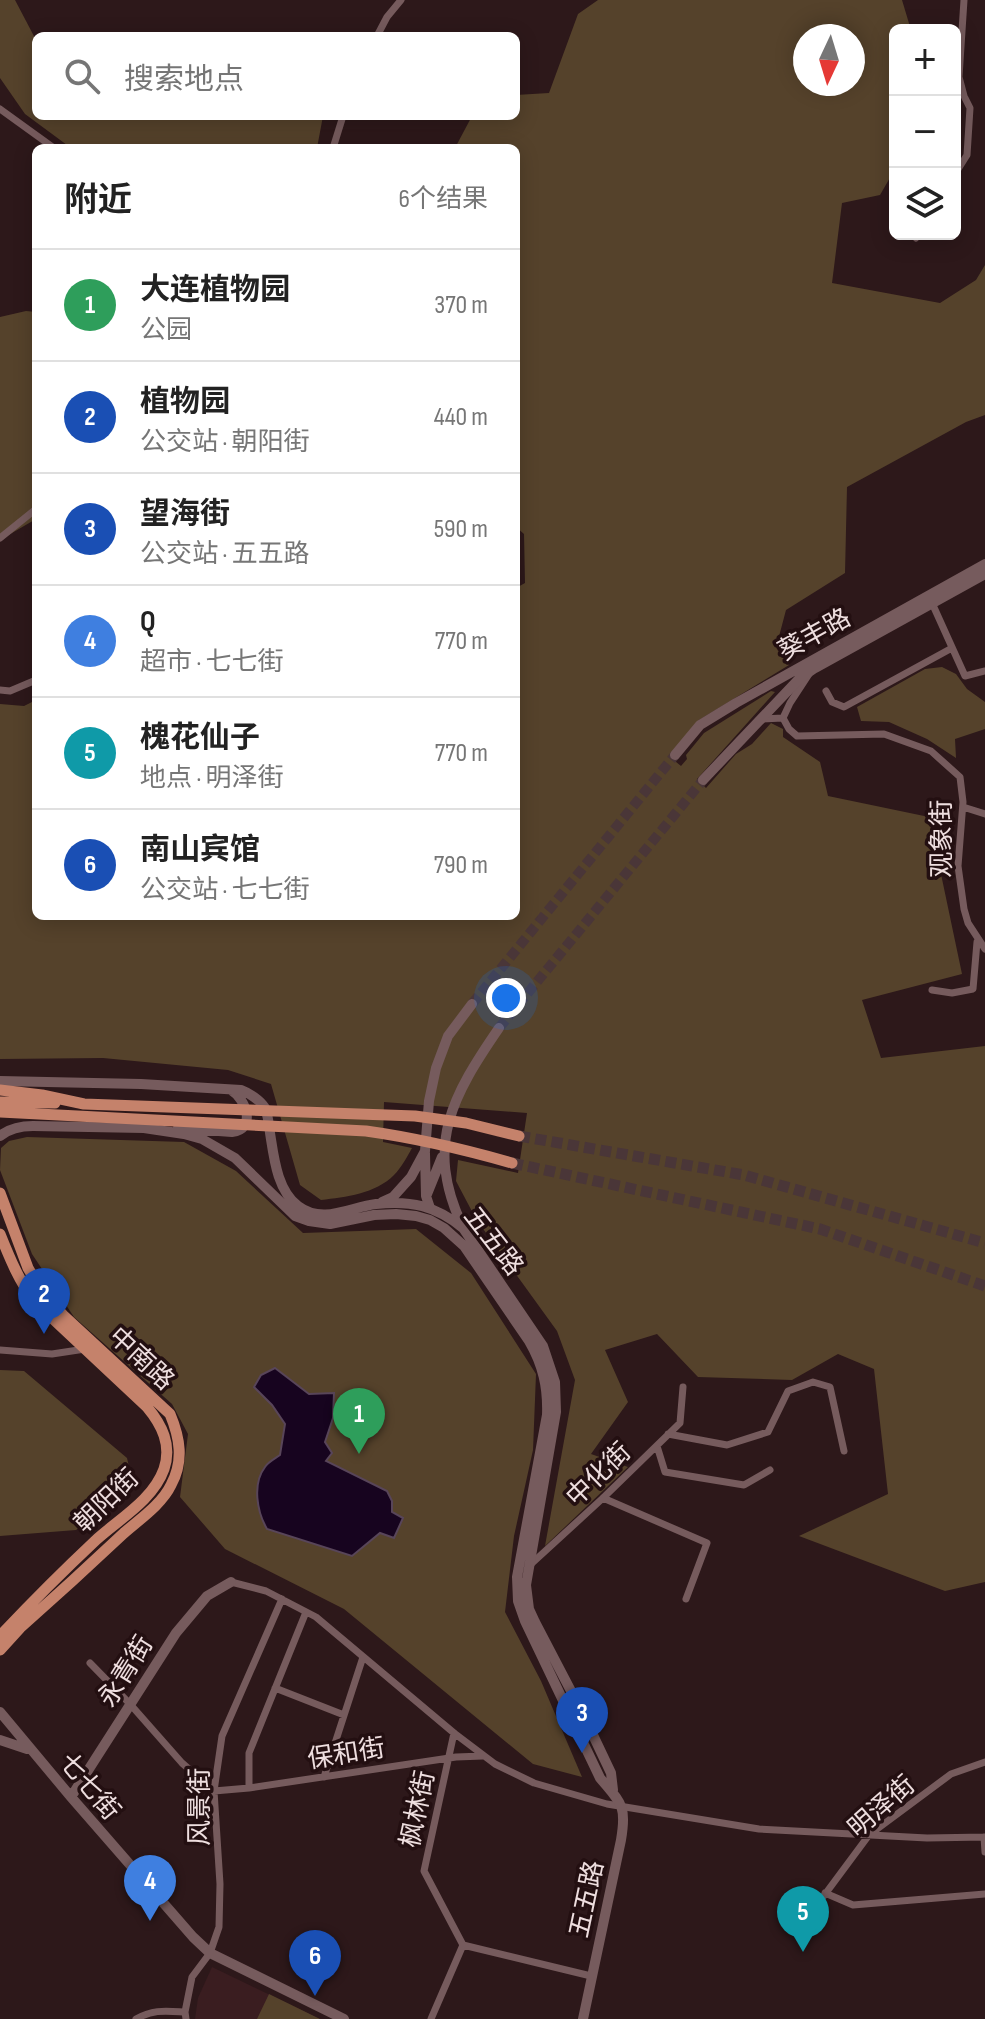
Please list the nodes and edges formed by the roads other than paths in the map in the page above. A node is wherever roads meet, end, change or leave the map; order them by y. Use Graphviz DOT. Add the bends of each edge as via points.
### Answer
graph roads {
  1 [pos="401,0"];
  2 [pos="964,0"];
  3 [pos="379,32"];
  4 [pos="0,109"];
  5 [pos="342,120"];
  6 [pos="48,144"];
  7 [pos="334,144"];
  8 [pos="959,168"];
  9 [pos="32,512"];
  10 [pos="0,538"];
  11 [pos="985,564"];
  12 [pos="985,574"];
  13 [pos="932,603"];
  14 [pos="952,648"];
  15 [pos="811,670"];
  16 [pos="985,671"];
  17 [pos="32,682"];
  18 [pos="0,690"];
  19 [pos="826,691"];
  20 [pos="783,718"];
  21 [pos="760,719"];
  22 [pos="675,755"];
  23 [pos="703,780"];
  24 [pos="963,807"];
  25 [pos="985,814"];
  26 [pos="977,939"];
  27 [pos="985,949"];
  28 [pos="932,990"];
  29 [pos="472,1004"];
  30 [pos="499,1028"];
  31 [pos="0,1075"];
  32 [pos="0,1081"];
  33 [pos="141,1084"];
  34 [pos="229,1089"];
  35 [pos="0,1090"];
  36 [pos="0,1102"];
  37 [pos="84,1104"];
  38 [pos="0,1112"];
  39 [pos="0,1122"];
  40 [pos="33,1126"];
  41 [pos="144,1128"];
  42 [pos="0,1136"];
  43 [pos="519,1136"];
  44 [pos="425,1151"];
  45 [pos="443,1155"];
  46 [pos="512,1163"];
  47 [pos="425,1169"];
  48 [pos="437,1170"];
  49 [pos="0,1186"];
  50 [pos="2,1198"];
  51 [pos="427,1201"];
  52 [pos="375,1204"];
  53 [pos="414,1204"];
  54 [pos="396,1214"];
  55 [pos="444,1228"];
  56 [pos="463,1228"];
  57 [pos="0,1234"];
  58 [pos="85,1349"];
  59 [pos="0,1350"];
  60 [pos="683,1387"];
  61 [pos="668,1434"];
  62 [pos="657,1446"];
  63 [pos="844,1451"];
  64 [pos="770,1470"];
  65 [pos="603,1498"];
  66 [pos="529,1566"];
  67 [pos="517,1577"];
  68 [pos="231,1582"];
  69 [pos="282,1599"];
  70 [pos="686,1599"];
  71 [pos="306,1612"];
  72 [pos="0,1636"];
  73 [pos="0,1650"];
  74 [pos="363,1657"];
  75 [pos="90,1663"];
  76 [pos="275,1688"];
  77 [pos="130,1704"];
  78 [pos="0,1712"];
  79 [pos="344,1715"];
  80 [pos="454,1733"];
  81 [pos="0,1740"];
  82 [pos="33,1752"];
  83 [pos="485,1756"];
  84 [pos="448,1758"];
  85 [pos="985,1762"];
  86 [pos="324,1777"];
  87 [pos="249,1788"];
  88 [pos="613,1790"];
  89 [pos="214,1791"];
  90 [pos="71,1797"];
  91 [pos="622,1807"];
  92 [pos="869,1835"];
  93 [pos="984,1837"];
  94 [pos="985,1852"];
  95 [pos="825,1893"];
  96 [pos="985,1894"];
  97 [pos="820,1901"];
  98 [pos="463,1945"];
  99 [pos="210,1953"];
  100 [pos="591,1976"];
  101 [pos="185,2016"];
  102 [pos="136,2019"];
  103 [pos="344,2019"];
  104 [pos="431,2019"];
  105 [pos="583,2019"];
  1 -- 3 [label="street"];
  2 -- 8 [label="street" via="959,77 970,108 967,155"];
  4 -- 6 [label="street"];
  5 -- 7 [label="street"];
  9 -- 10 [label="street"];
  11 -- 22 [label="main road, 葵丰路" via="700,725"];
  12 -- 13 [label="main road, 葵丰路"];
  13 -- 14 [label="street"];
  13 -- 15 [label="main road, 葵丰路"];
  14 -- 16 [label="street" via="965,676"];
  14 -- 19 [label="street" via="844,707 832,702"];
  15 -- 20 [label="street"];
  15 -- 21 [label="main road, 葵丰路"];
  17 -- 18 [label="street"];
  20 -- 21 [label="street"];
  20 -- 24 [label="street, 观象街" via="797,736 884,734 931,751 960,777"];
  21 -- 23 [label="main road, 葵丰路"];
  24 -- 25 [label="street"];
  24 -- 26 [label="street, 观象街" via="958,866 964,909"];
  26 -- 27 [label="street, 观象街"];
  26 -- 28 [label="street" via="973,989"];
  29 -- 44 [label="main road" via="448,1036 436,1068"];
  30 -- 45 [label="main road" via="457,1095"];
  31 -- 33 [label="main road"];
  32 -- 33 [label="main road"];
  33 -- 34 [label="main road"];
  34 -- 41 [label="main road" via="241,1099 247,1116 239,1131"];
  34 -- 52 [label="main road" via="250,1094 264,1107 274,1161 296,1205 321,1215"];
  35 -- 37 [label="main road"];
  36 -- 37 [label="main road"];
  37 -- 43 [label="main road" via="415,1116"];
  38 -- 46 [label="main road" via="366,1131"];
  39 -- 40 [label="main road"];
  40 -- 41 [label="main road, 五五路"];
  40 -- 42 [label="main road, 五五路"];
  41 -- 54 [label="main road, 五五路" via="215,1145 295,1216 330,1224"];
  44 -- 47 [label="main road"];
  44 -- 52 [label="main road" via="393,1197"];
  45 -- 48 [label="main road"];
  45 -- 56 [label="main road" via="448,1192"];
  47 -- 48 [label="main road"];
  47 -- 51 [label="main road"];
  48 -- 51 [label="main road"];
  49 -- 50 [label="main road"];
  50 -- 73 [label="main road, 中南路" via="42,1292 170,1414 180,1453 171,1487 151,1509"];
  51 -- 53 [label="main road"];
  51 -- 55 [label="main road"];
  51 -- 56 [label="main road, 五五路"];
  52 -- 53 [label="main road"];
  53 -- 54 [label="main road"];
  54 -- 55 [label="main road, 五五路"];
  55 -- 67 [label="main road, 五五路" via="482,1272 529,1341 544,1374 547,1415"];
  56 -- 66 [label="main road, 五五路" via="543,1346 555,1382 556,1412"];
  57 -- 58 [label="main road, 朝阳街" via="23,1286"];
  58 -- 59 [label="street" via="52,1354"];
  58 -- 72 [label="main road, 朝阳街" via="159,1421 167,1458 136,1507"];
  60 -- 61 [label="street, 中化街" via="680,1423"];
  61 -- 62 [label="street, 中化街"];
  61 -- 63 [label="street" via="727,1445 768,1432 788,1391 813,1382 830,1387"];
  62 -- 64 [label="street" via="665,1472 744,1485"];
  62 -- 65 [label="street, 中化街"];
  65 -- 66 [label="street, 中化街"];
  65 -- 70 [label="street" via="707,1543"];
  66 -- 67 [label="street, 中化街"];
  66 -- 88 [label="main road, 五五路" via="529,1609 611,1773"];
  67 -- 88 [label="main road, 五五路" via="525,1621 600,1778"];
  68 -- 69 [label="street"];
  68 -- 77 [label="main road, 永青街" via="207,1596 183,1624"];
  69 -- 71 [label="street"];
  69 -- 89 [label="street, 风景街" via="222,1736"];
  71 -- 74 [label="street"];
  71 -- 76 [label="street"];
  74 -- 79 [label="street"];
  74 -- 80 [label="street"];
  75 -- 77 [label="street"];
  76 -- 79 [label="street"];
  76 -- 87 [label="street" via="249,1753"];
  77 -- 89 [label="street"];
  77 -- 90 [label="main road, 永青街"];
  78 -- 82 [label="main road, 七七街"];
  79 -- 86 [label="street"];
  80 -- 83 [label="street"];
  80 -- 84 [label="street, 枫林街"];
  81 -- 82 [label="main road"];
  82 -- 90 [label="main road, 七七街"];
  83 -- 84 [label="street, 保和街"];
  83 -- 91 [label="street" via="534,1783"];
  84 -- 86 [label="street, 保和街"];
  84 -- 98 [label="street, 枫林街" via="424,1871"];
  85 -- 92 [label="street, 明泽街" via="951,1774"];
  86 -- 87 [label="street, 保和街"];
  87 -- 89 [label="street, 保和街"];
  88 -- 91 [label="main road, 五五路"];
  89 -- 99 [label="street, 风景街" via="219,1927"];
  90 -- 99 [label="main road, 七七街"];
  91 -- 92 [label="street" via="759,1829"];
  91 -- 100 [label="main road, 五五路" via="623,1831"];
  92 -- 93 [label="street"];
  92 -- 95 [label="street, 明泽街"];
  93 -- 94 [label="street"];
  95 -- 96 [label="street" via="853,1905"];
  95 -- 97 [label="street, 明泽街"];
  98 -- 100 [label="street"];
  98 -- 104 [label="street"];
  99 -- 101 [label="street, 风景街" via="192,1977"];
  99 -- 103 [label="main road, 七七街"];
  100 -- 105 [label="main road, 五五路"];
  101 -- 102 [label="street" via="157,2010"];
}
